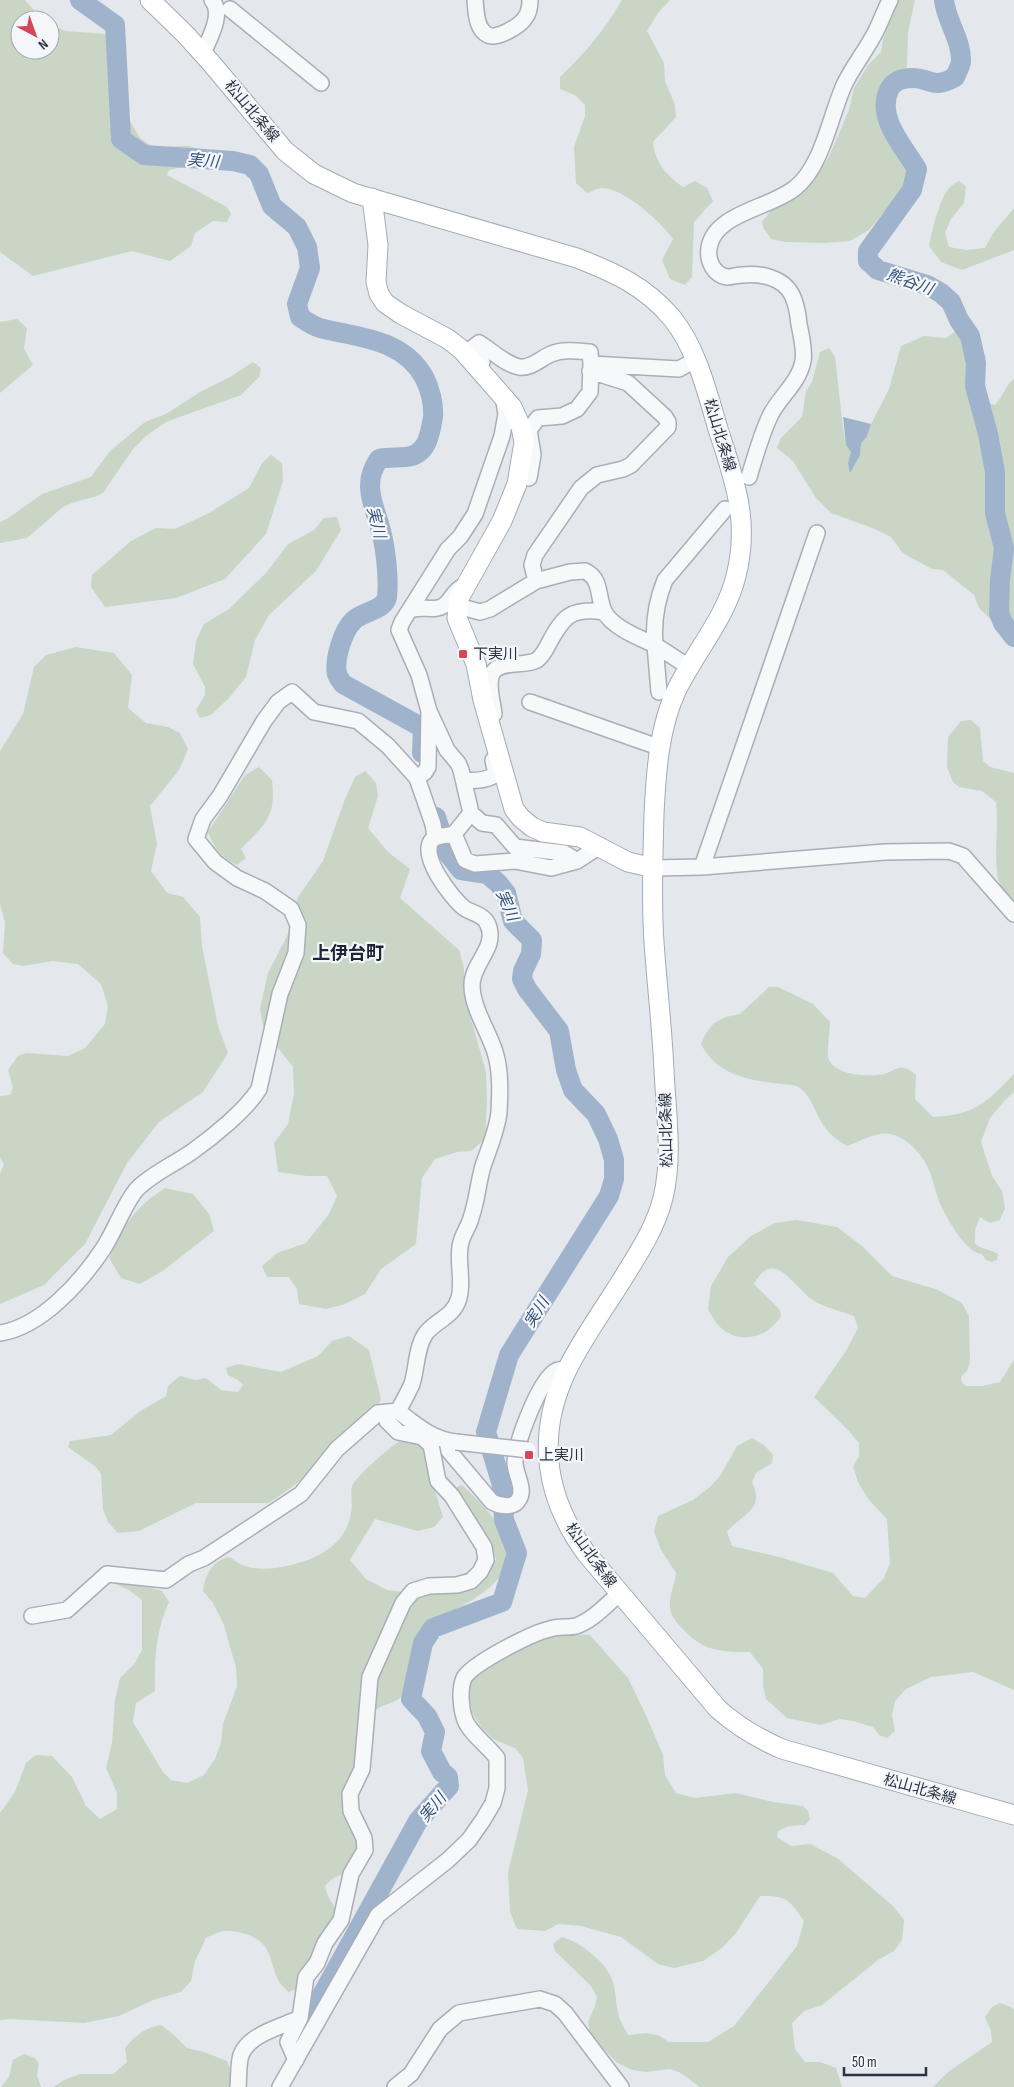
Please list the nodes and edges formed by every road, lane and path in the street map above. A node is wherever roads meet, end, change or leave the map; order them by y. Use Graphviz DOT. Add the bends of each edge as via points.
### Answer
graph roads {
  1 [pos="150,0"];
  2 [pos="476,0"];
  3 [pos="530,0"];
  4 [pos="890,0"];
  5 [pos="225,5"];
  6 [pos="203,53"];
  7 [pos="321,83"];
  8 [pos="372,198"];
  9 [pos="453,333"];
  10 [pos="471,349"];
  11 [pos="696,360"];
  12 [pos="591,367"];
  13 [pos="481,370"];
  14 [pos="502,395"];
  15 [pos="527,441"];
  16 [pos="749,477"];
  17 [pos="529,478"];
  18 [pos="725,509"];
  19 [pos="817,533"];
  20 [pos="536,581"];
  21 [pos="466,586"];
  22 [pos="458,606"];
  23 [pos="410,610"];
  24 [pos="604,612"];
  25 [pos="655,645"];
  26 [pos="689,668"];
  27 [pos="659,692"];
  28 [pos="530,702"];
  29 [pos="429,711"];
  30 [pos="494,739"];
  31 [pos="661,748"];
  32 [pos="500,760"];
  33 [pos="420,775"];
  34 [pos="464,781"];
  35 [pos="471,813"];
  36 [pos="445,836"];
  37 [pos="600,846"];
  38 [pos="577,861"];
  39 [pos="702,867"];
  40 [pos="654,868"];
  41 [pos="1014,914"];
  42 [pos="0,1333"];
  43 [pos="567,1370"];
  44 [pos="393,1412"];
  45 [pos="452,1442"];
  46 [pos="548,1452"];
  47 [pos="619,1594"];
  48 [pos="32,1616"];
  49 [pos="1014,1815"];
  50 [pos="300,2018"];
  51 [pos="296,2060"];
  52 [pos="284,2083"];
  53 [pos="238,2087"];
  54 [pos="395,2087"];
  55 [pos="621,2087"];
  1 -- 6 [label="main road, 松山北条線"];
  2 -- 3 [label="street" via="479,24 492,36 523,22"];
  4 -- 16 [label="street" via="836,103 808,175 784,195 725,222 713,235 709,247 712,268 719,274 728,277 760,274 784,286 791,294 799,323 804,361 797,378 770,416"];
  5 -- 6 [label="street"];
  5 -- 7 [label="street"];
  6 -- 8 [label="main road, 松山北条線" via="299,164 328,182"];
  8 -- 11 [label="main road, 松山北条線" via="577,258 630,281 646,292 674,321"];
  8 -- 13 [label="main road" via="378,245 376,282 385,303 448,339"];
  9 -- 10 [label="street"];
  10 -- 12 [label="street" via="479,343 520,367 552,354 573,350 590,352"];
  10 -- 13 [label="street" via="482,362"];
  11 -- 12 [label="street" via="679,369"];
  11 -- 26 [label="main road, 松山北条線" via="730,465 742,548 736,578 720,616"];
  12 -- 15 [label="street" via="590,392 577,410 562,416 538,418 529,430"];
  12 -- 20 [label="street" via="628,383 665,418 668,427 631,465 597,475 581,488 534,555 532,565"];
  13 -- 14 [label="main road"];
  14 -- 15 [label="main road" via="518,416"];
  14 -- 23 [label="street" via="506,414 502,436 476,514 448,549"];
  15 -- 17 [label="street" via="533,455"];
  15 -- 21 [label="main road" via="517,484 502,521"];
  18 -- 25 [label="street" via="665,580 655,611"];
  19 -- 39 [label="street"];
  20 -- 22 [label="street" via="490,609 480,612"];
  20 -- 24 [label="street" via="584,570 596,579"];
  21 -- 22 [label="main road"];
  21 -- 23 [label="street" via="457,589 439,608"];
  22 -- 30 [label="main road" via="457,618 476,664"];
  23 -- 29 [label="street" via="399,630 419,674"];
  24 -- 25 [label="street" via="624,631"];
  24 -- 30 [label="street" via="577,611 567,616 535,662 498,668 493,673 490,682 497,730"];
  25 -- 26 [label="street"];
  25 -- 27 [label="street"];
  26 -- 31 [label="main road, 松山北条線" via="667,714"];
  28 -- 31 [label="street"];
  29 -- 33 [label="street" via="428,767"];
  29 -- 34 [label="street" via="447,750 458,763"];
  30 -- 32 [label="main road"];
  31 -- 40 [label="main road, 松山北条線" via="654,813"];
  32 -- 34 [label="street" via="494,760 496,774 492,777"];
  32 -- 37 [label="main road" via="514,809 521,818 543,832 580,837"];
  33 -- 36 [label="street" via="433,824"];
  33 -- 42 [label="street" via="358,721 314,712 292,692 278,702 202,820 196,839 215,862 291,909 298,925 296,952 280,994 259,1089 251,1102 194,1150 136,1190 103,1248 71,1289 34,1321"];
  34 -- 35 [label="street"];
  35 -- 36 [label="street"];
  35 -- 38 [label="street" via="482,823 496,825 515,847 564,853"];
  36 -- 38 [label="street" via="465,860 475,864 515,861 551,868"];
  36 -- 44 [label="street" via="430,846 431,862 439,880 464,908 477,914 488,925 489,942 472,983 473,997 499,1071 499,1113 471,1219 461,1242 459,1298 451,1313 427,1332 412,1384"];
  37 -- 38 [label="street"];
  37 -- 40 [label="main road" via="628,862"];
  39 -- 40 [label="street"];
  39 -- 41 [label="street" via="885,852 949,851 963,856"];
  40 -- 43 [label="main road, 松山北条線" via="654,940 668,1153 666,1182 662,1202 645,1243"];
  43 -- 45 [label="street" via="561,1368 545,1382 521,1434 515,1463 521,1498 505,1505 482,1492 449,1451"];
  43 -- 46 [label="main road, 松山北条線" via="550,1422"];
  44 -- 45 [label="street" via="422,1430"];
  44 -- 48 [label="street" via="378,1413 337,1449 301,1494 166,1580 107,1574 67,1610"];
  44 -- 50 [label="street" via="388,1421 398,1432 422,1437 430,1445 438,1481 452,1496 484,1547 486,1560 471,1581 413,1591 403,1603 370,1677 362,1770 350,1794 351,1811 364,1838 365,1850 351,1874 341,1920 306,1977"];
  45 -- 46 [label="street, bridge"];
  46 -- 47 [label="main road, 松山北条線" via="554,1491 573,1535"];
  47 -- 49 [label="main road, 松山北条線" via="718,1708 752,1735 782,1749"];
  47 -- 51 [label="street" via="587,1621 540,1631 485,1660 464,1679 462,1708 465,1722 497,1758 497,1788 493,1802 478,1827 455,1853 378,1915"];
  50 -- 51 [label="street" via="288,2042"];
  50 -- 53 [label="street" via="246,2046 240,2057"];
  51 -- 52 [label="street"];
  54 -- 55 [label="street" via="411,2074 440,2029 459,2013 540,1999 565,2012"];
}
